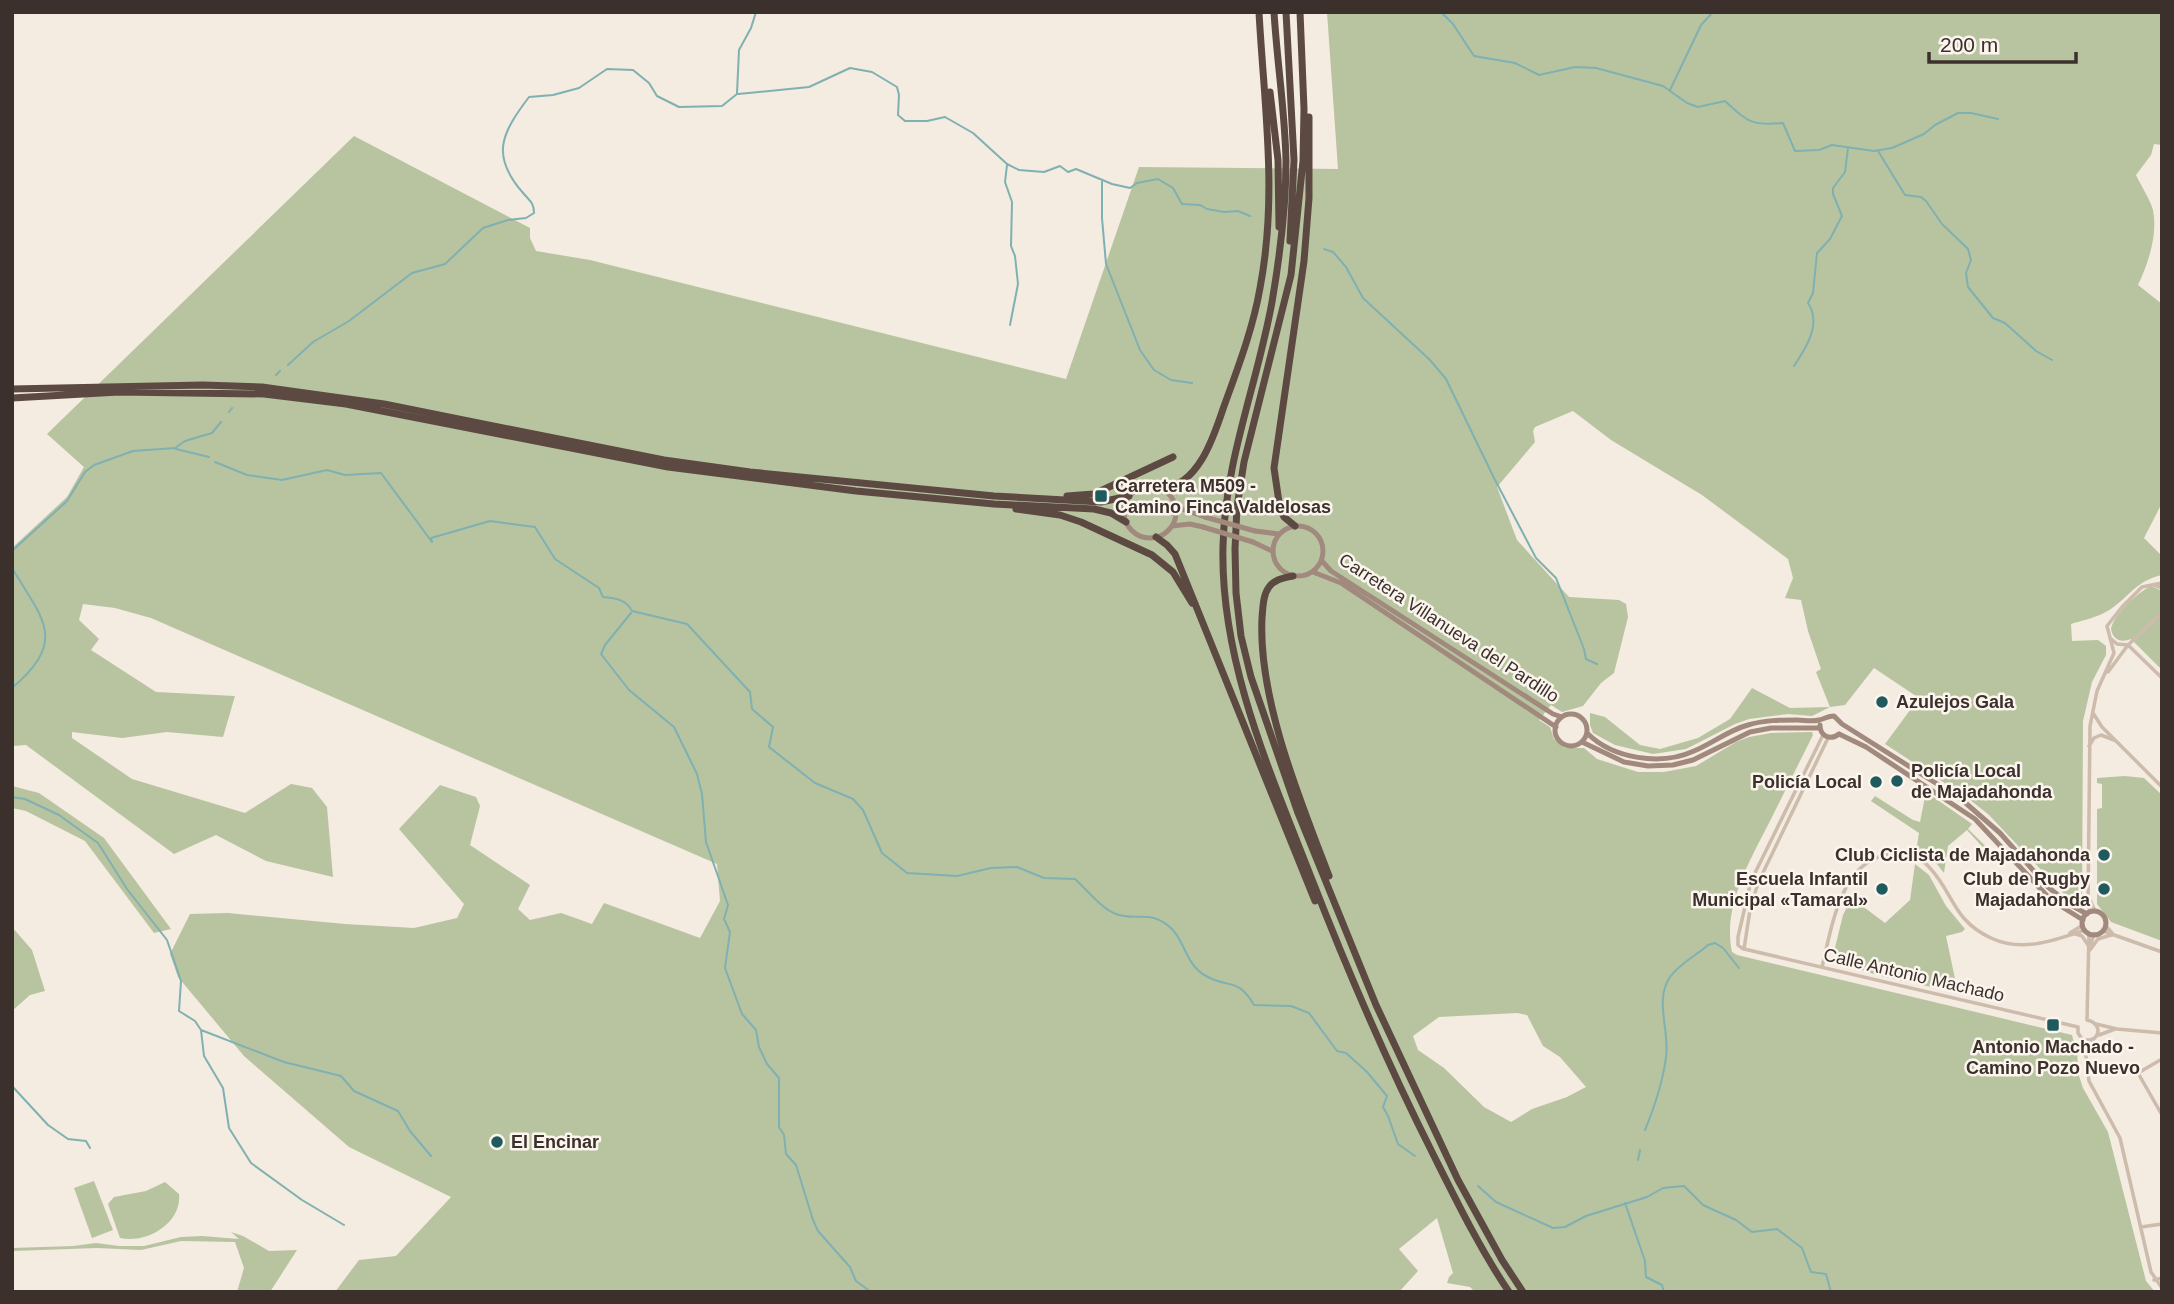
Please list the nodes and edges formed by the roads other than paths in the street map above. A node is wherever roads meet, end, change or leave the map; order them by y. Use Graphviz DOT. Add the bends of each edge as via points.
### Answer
graph roads {
  1 [pos="1274,12"];
  2 [pos="1286,12"];
  3 [pos="1300,12"];
  4 [pos="1259,14"];
  5 [pos="1302,50"];
  6 [pos="1279,259"];
  7 [pos="1281,311"];
  8 [pos="12,389"];
  9 [pos="12,398"];
  10 [pos="1173,457"];
  11 [pos="1162,489"];
  12 [pos="856,491"];
  13 [pos="1129,496"];
  14 [pos="1012,497"];
  15 [pos="1175,503"];
  16 [pos="1126,522"];
  17 [pos="1172,526"];
  18 [pos="1294,526"];
  19 [pos="1279,534"];
  20 [pos="1156,537"];
  21 [pos="1272,551"];
  22 [pos="1322,561"];
  23 [pos="1313,572"];
  24 [pos="1293,576"];
  25 [pos="2162,585"];
  26 [pos="2160,615"];
  27 [pos="1204,622"];
  28 [pos="2108,637"];
  29 [pos="2127,645"];
  30 [pos="2105,676"];
  31 [pos="2162,678"];
  32 [pos="2092,712"];
  33 [pos="1562,717"];
  34 [pos="1822,720"];
  35 [pos="1842,724"];
  36 [pos="2090,726"];
  37 [pos="1556,727"];
  38 [pos="2102,727"];
  39 [pos="1587,733"];
  40 [pos="1824,733"];
  41 [pos="1839,734"];
  42 [pos="2115,741"];
  43 [pos="1582,742"];
  44 [pos="2089,747"];
  45 [pos="2162,787"];
  46 [pos="2089,897"];
  47 [pos="2088,904"];
  48 [pos="2080,910"];
  49 [pos="2091,912"];
  50 [pos="2076,917"];
  51 [pos="2104,928"];
  52 [pos="2087,929"];
  53 [pos="2075,932"];
  54 [pos="1347,933"];
  55 [pos="2113,934"];
  56 [pos="1745,943"];
  57 [pos="1738,944"];
  58 [pos="1339,948"];
  59 [pos="1744,949"];
  60 [pos="2090,950"];
  61 [pos="2162,952"];
  62 [pos="1822,967"];
  63 [pos="2087,1020"];
  64 [pos="2096,1024"];
  65 [pos="2078,1027"];
  66 [pos="2117,1029"];
  67 [pos="2162,1033"];
  68 [pos="2095,1038"];
  69 [pos="2084,1040"];
  70 [pos="2085,1056"];
  71 [pos="2162,1059"];
  72 [pos="2162,1115"];
  73 [pos="2162,1224"];
  74 [pos="2141,1227"];
  75 [pos="2162,1278"];
  76 [pos="2154,1280"];
  77 [pos="2162,1288"];
  78 [pos="1509,1292"];
  79 [pos="1523,1292"];
  1 -- 6 [label="highway" via="1286,160"];
  2 -- 7 [label="highway" via="1294,160"];
  3 -- 5 [label="highway"];
  4 -- 6 [label="highway" via="1277,148"];
  4 -- 11 [label="highway" via="1270,160 1261,285 1208,448 1181,484"];
  5 -- 7 [label="highway" via="1303,161 1291,275"];
  5 -- 18 [label="highway" via="1309,198 1274,468 1280,509"];
  6 -- 58 [label="highway" via="1261,353 1232,460 1224,594 1240,679"];
  7 -- 54 [label="highway" via="1244,462 1236,528 1236,593 1241,636 1262,713"];
  8 -- 14 [label="highway" via="262,387 384,404 664,460"];
  9 -- 12 [label="highway" via="264,394 346,404 668,467"];
  10 -- 14 [label="highway" via="1094,494"];
  11 -- 13 [label="street" via="1145,486"];
  11 -- 15 [label="street"];
  12 -- 16 [label="highway" via="1094,509"];
  12 -- 27 [label="highway" via="1036,511 1081,522 1164,563"];
  13 -- 14 [label="highway" via="1101,502"];
  13 -- 16 [label="street"];
  15 -- 17 [label="street"];
  15 -- 19 [label="street, bridge" via="1205,517"];
  16 -- 20 [label="street" via="1135,533"];
  17 -- 20 [label="street"];
  17 -- 21 [label="street, bridge" via="1203,527"];
  18 -- 19 [label="street"];
  18 -- 22 [label="street" via="1317,534 1323,547"];
  19 -- 21 [label="street"];
  20 -- 27 [label="highway" via="1175,554"];
  21 -- 24 [label="street" via="1281,570"];
  22 -- 23 [label="street"];
  22 -- 33 [label="street, Carretera Villanueva del Pardillo"];
  23 -- 24 [label="street"];
  23 -- 37 [label="street, Carretera Villanueva del Pardillo" via="1341,583"];
  24 -- 54 [label="highway" via="1273,583 1265,597 1266,681 1305,815"];
  25 -- 28 [label="street" via="2144,586 2137,592 2108,622"];
  26 -- 29 [label="street"];
  27 -- 58 [label="highway" via="1308,886"];
  28 -- 29 [label="street"];
  28 -- 30 [label="street" via="2114,653"];
  29 -- 30 [label="street"];
  29 -- 31 [label="street"];
  30 -- 32 [label="street"];
  32 -- 36 [label="street"];
  32 -- 38 [label="street"];
  33 -- 37 [label="street"];
  33 -- 39 [label="street" via="1581,718"];
  34 -- 35 [label="street" via="1834,716"];
  34 -- 39 [label="street" via="1749,725 1672,758 1626,755"];
  34 -- 40 [label="street"];
  35 -- 41 [label="street"];
  35 -- 48 [label="street" via="1961,799 2000,833 2048,887"];
  36 -- 38 [label="street"];
  36 -- 44 [label="street"];
  37 -- 43 [label="street" via="1563,744"];
  38 -- 42 [label="street"];
  39 -- 43 [label="street"];
  40 -- 41 [label="street"];
  40 -- 43 [label="street" via="1771,728 1750,732 1693,760 1648,766 1624,762"];
  40 -- 56 [label="street" via="1758,883"];
  40 -- 57 [label="street" via="1751,881"];
  41 -- 50 [label="street" via="1975,819 2037,887"];
  42 -- 44 [label="street" via="2101,735"];
  42 -- 45 [label="street"];
  44 -- 46 [label="street"];
  46 -- 47 [label="street"];
  46 -- 49 [label="street"];
  47 -- 48 [label="street"];
  47 -- 49 [label="street"];
  48 -- 49 [label="street"];
  49 -- 51 [label="street" via="2105,917"];
  49 -- 52 [label="street"];
  50 -- 52 [label="street"];
  50 -- 53 [label="street"];
  51 -- 52 [label="street"];
  51 -- 55 [label="street"];
  52 -- 53 [label="street"];
  52 -- 60 [label="street"];
  53 -- 60 [label="street"];
  53 -- 62 [label="street" via="2043,944 1992,939 1959,914 1927,864 1909,856 1881,856 1861,867 1851,880 1836,911"];
  54 -- 79 [label="highway" via="1458,1180"];
  55 -- 60 [label="street" via="2098,939"];
  55 -- 61 [label="street"];
  56 -- 57 [label="street"];
  56 -- 59 [label="street"];
  57 -- 59 [label="street"];
  58 -- 78 [label="highway" via="1407,1102"];
  59 -- 62 [label="street, Calle Antonio Machado"];
  60 -- 63 [label="street"];
  62 -- 65 [label="street, Calle Antonio Machado"];
  63 -- 64 [label="street"];
  63 -- 65 [label="street"];
  64 -- 66 [label="street"];
  64 -- 68 [label="street"];
  65 -- 69 [label="street"];
  66 -- 67 [label="street"];
  66 -- 68 [label="street"];
  68 -- 69 [label="street"];
  68 -- 70 [label="street"];
  69 -- 70 [label="street"];
  70 -- 74 [label="street" via="2089,1081 2120,1138"];
  71 -- 72 [label="street" via="2138,1073"];
  73 -- 74 [label="street"];
  74 -- 76 [label="street"];
  75 -- 76 [label="street"];
  76 -- 77 [label="street"];
}
